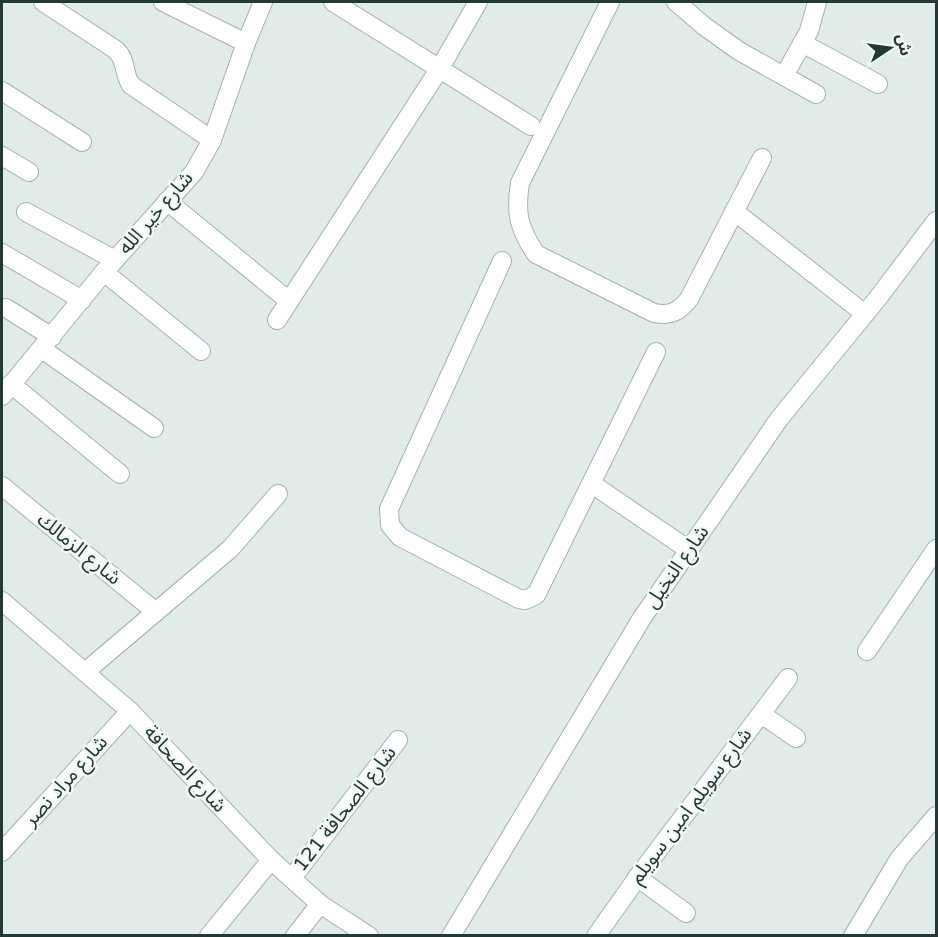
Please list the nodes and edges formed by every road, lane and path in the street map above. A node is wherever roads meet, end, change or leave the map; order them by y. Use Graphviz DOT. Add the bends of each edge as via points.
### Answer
graph roads {
  1 [pos="43,2"];
  2 [pos="163,2"];
  3 [pos="263,2"];
  4 [pos="333,2"];
  5 [pos="478,2"];
  6 [pos="610,2"];
  7 [pos="818,2"];
  8 [pos="684,4"];
  9 [pos="246,43"];
  10 [pos="802,43"];
  11 [pos="440,68"];
  12 [pos="784,76"];
  13 [pos="878,84"];
  14 [pos="2,91"];
  15 [pos="816,94"];
  16 [pos="531,126"];
  17 [pos="212,140"];
  18 [pos="82,142"];
  19 [pos="2,156"];
  20 [pos="762,158"];
  21 [pos="28,172"];
  22 [pos="167,201"];
  23 [pos="734,211"];
  24 [pos="26,212"];
  25 [pos="936,221"];
  26 [pos="2,253"];
  27 [pos="502,261"];
  28 [pos="110,266"];
  29 [pos="82,300"];
  30 [pos="289,302"];
  31 [pos="6,308"];
  32 [pos="866,314"];
  33 [pos="277,320"];
  34 [pos="47,343"];
  35 [pos="201,351"];
  36 [pos="656,352"];
  37 [pos="6,390"];
  38 [pos="154,429"];
  39 [pos="120,474"];
  40 [pos="591,484"];
  41 [pos="2,486"];
  42 [pos="278,494"];
  43 [pos="936,549"];
  44 [pos="689,550"];
  45 [pos="2,601"];
  46 [pos="156,612"];
  47 [pos="867,651"];
  48 [pos="86,672"];
  49 [pos="788,678"];
  50 [pos="130,711"];
  51 [pos="761,714"];
  52 [pos="796,738"];
  53 [pos="398,740"];
  54 [pos="936,816"];
  55 [pos="2,852"];
  56 [pos="271,860"];
  57 [pos="637,877"];
  58 [pos="292,878"];
  59 [pos="320,904"];
  60 [pos="686,913"];
  61 [pos="209,936"];
  62 [pos="295,936"];
  63 [pos="369,936"];
  64 [pos="451,936"];
  65 [pos="596,936"];
  66 [pos="853,936"];
  1 -- 17 [label="street" via="116,50 131,85"];
  2 -- 9 [label="street"];
  3 -- 9 [label="street, شارع خير الله"];
  4 -- 11 [label="street"];
  5 -- 11 [label="street"];
  6 -- 23 [label="street" via="520,183 517,202 525,238 536,254 552,263 664,315 674,313 689,299"];
  7 -- 10 [label="street"];
  8 -- 12 [label="street" via="722,39"];
  9 -- 17 [label="street, شارع خير الله"];
  10 -- 12 [label="street"];
  10 -- 13 [label="street"];
  11 -- 16 [label="street"];
  11 -- 30 [label="street"];
  12 -- 15 [label="street"];
  14 -- 18 [label="street"];
  17 -- 22 [label="street, شارع خير الله" via="194,171"];
  19 -- 21 [label="street"];
  20 -- 23 [label="street"];
  22 -- 28 [label="street, شارع خير الله"];
  22 -- 30 [label="street"];
  23 -- 32 [label="street"];
  24 -- 28 [label="street"];
  25 -- 32 [label="street, شارع النخيل"];
  26 -- 29 [label="street"];
  27 -- 40 [label="street" via="389,509 390,525 400,537 525,600 540,590"];
  28 -- 29 [label="street, شارع خير الله"];
  28 -- 35 [label="street"];
  29 -- 34 [label="street, شارع خير الله"];
  30 -- 33 [label="street"];
  31 -- 34 [label="street"];
  32 -- 44 [label="street, شارع النخيل" via="779,419"];
  34 -- 37 [label="street, شارع خير الله"];
  34 -- 38 [label="street"];
  36 -- 40 [label="street"];
  37 -- 39 [label="street"];
  40 -- 44 [label="street"];
  41 -- 46 [label="street, شارع الزمالك"];
  42 -- 46 [label="street" via="230,549"];
  43 -- 47 [label="street"];
  44 -- 64 [label="street, شارع النخيل" via="636,627"];
  45 -- 48 [label="street, شارع الصحافة"];
  46 -- 48 [label="street"];
  48 -- 50 [label="street, شارع الصحافة"];
  49 -- 51 [label="street, شارع سويلم امين سويلم"];
  50 -- 55 [label="street, شارع مراد نصر"];
  50 -- 56 [label="street, شارع الصحافة"];
  51 -- 52 [label="street"];
  51 -- 57 [label="street, شارع سويلم امين سويلم"];
  53 -- 58 [label="street, شارع الصحافة 121"];
  54 -- 66 [label="street" via="899,859"];
  56 -- 58 [label="street, شارع الصحافة"];
  56 -- 61 [label="street"];
  57 -- 60 [label="street"];
  57 -- 65 [label="street, شارع سويلم امين سويلم"];
  58 -- 59 [label="street, شارع الصحافة"];
  59 -- 62 [label="street"];
  59 -- 63 [label="street, شارع الصحافة"];
}
